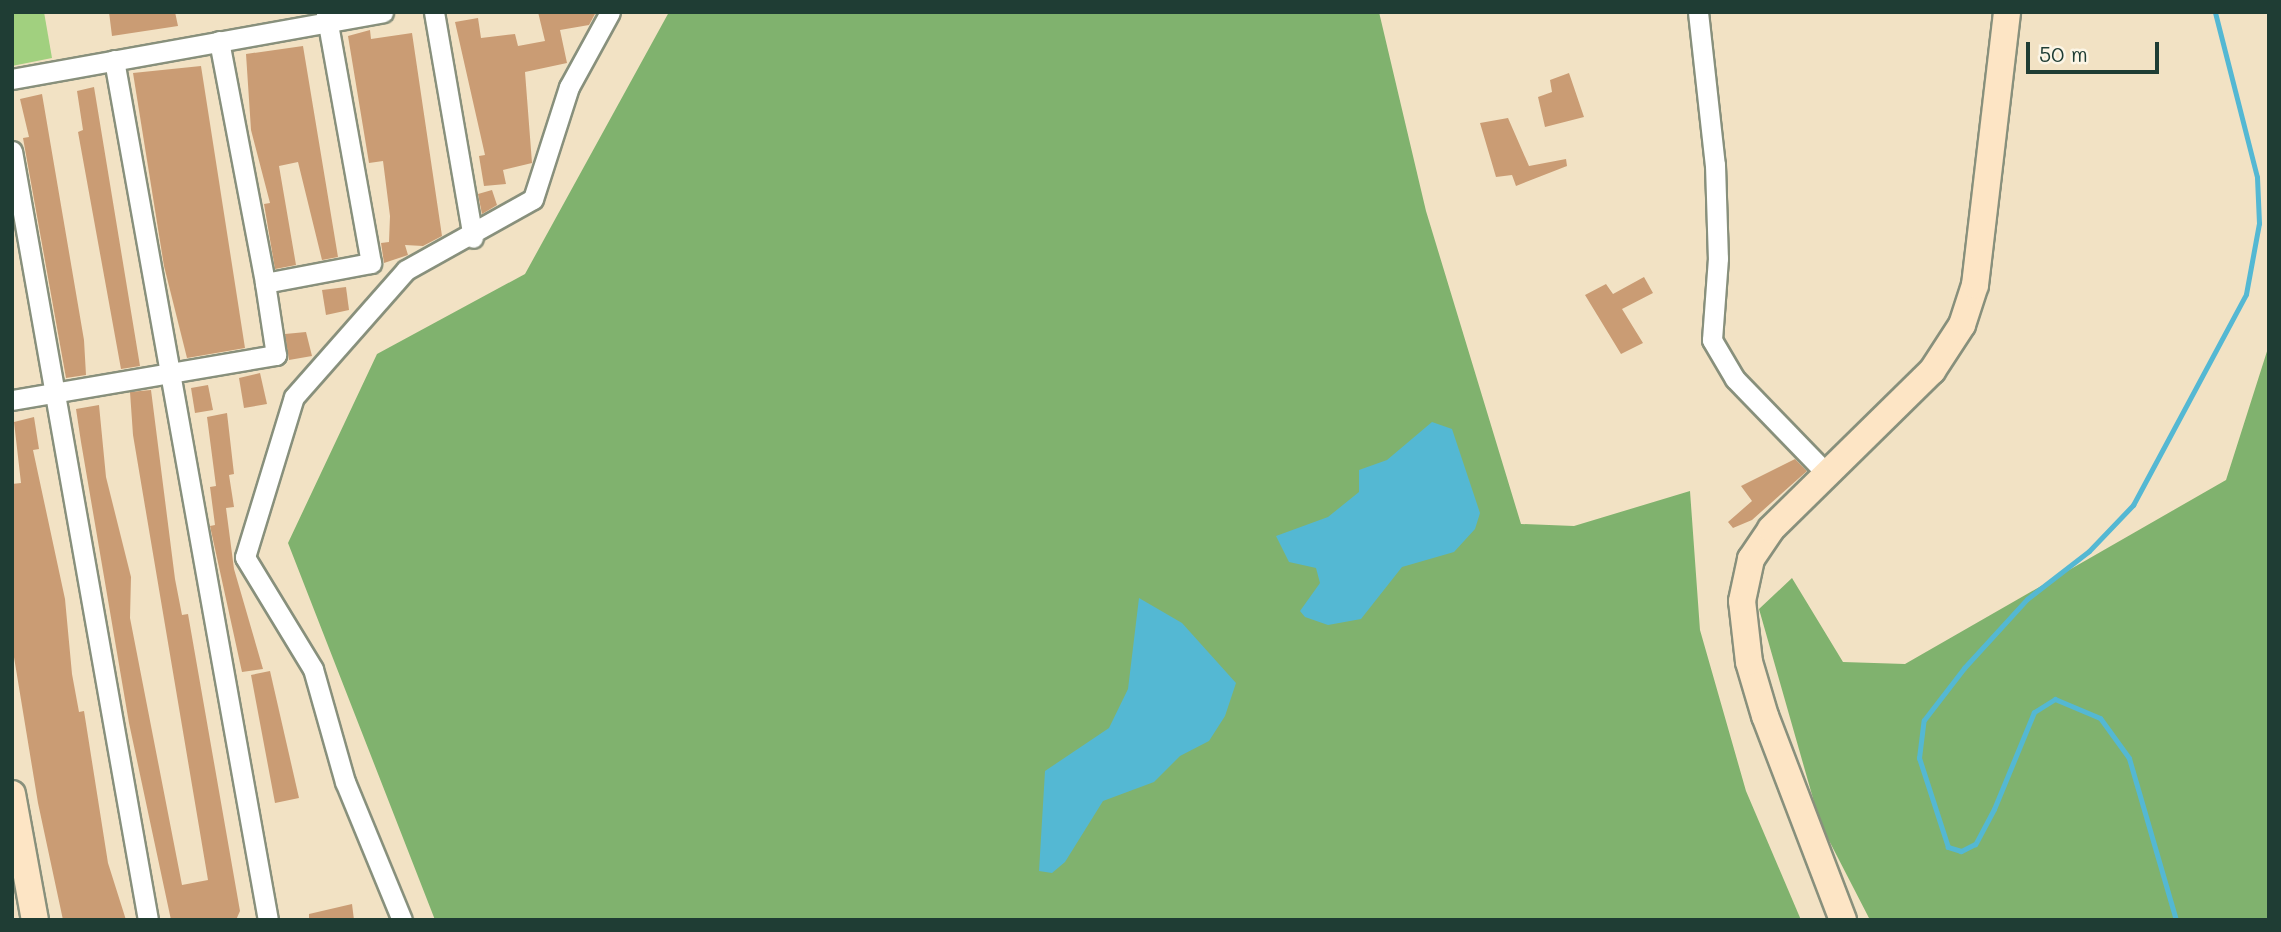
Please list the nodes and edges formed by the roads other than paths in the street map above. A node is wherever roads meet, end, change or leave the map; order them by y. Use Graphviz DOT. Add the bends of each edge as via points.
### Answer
graph roads {
  1 [pos="383,12"];
  2 [pos="434,12"];
  3 [pos="610,12"];
  4 [pos="1698,12"];
  5 [pos="2007,12"];
  6 [pos="327,17"];
  7 [pos="219,41"];
  8 [pos="114,60"];
  9 [pos="12,79"];
  10 [pos="12,151"];
  11 [pos="474,238"];
  12 [pos="265,283"];
  13 [pos="170,374"];
  14 [pos="54,393"];
  15 [pos="12,400"];
  16 [pos="1828,475"];
  17 [pos="12,794"];
  18 [pos="35,920"];
  19 [pos="148,920"];
  20 [pos="268,920"];
  21 [pos="402,920"];
  22 [pos="1843,920"];
  1 -- 6 [label="street"];
  2 -- 11 [label="street"];
  3 -- 11 [label="street" via="569,87 533,200"];
  4 -- 16 [label="street" via="1715,165 1718,258 1712,340 1735,379"];
  5 -- 16 [label="street" via="1975,285 1962,326 1932,372"];
  6 -- 7 [label="street"];
  6 -- 12 [label="street" via="371,263"];
  7 -- 8 [label="street"];
  7 -- 12 [label="street"];
  8 -- 9 [label="street"];
  8 -- 13 [label="street"];
  10 -- 14 [label="street"];
  11 -- 21 [label="street" via="406,270 294,397 245,557 313,669 345,782"];
  12 -- 13 [label="street" via="276,355"];
  13 -- 14 [label="street"];
  13 -- 20 [label="street"];
  14 -- 15 [label="street"];
  14 -- 19 [label="street"];
  16 -- 22 [label="street" via="1756,551 1742,624 1765,716"];
  17 -- 18 [label="street"];
}
